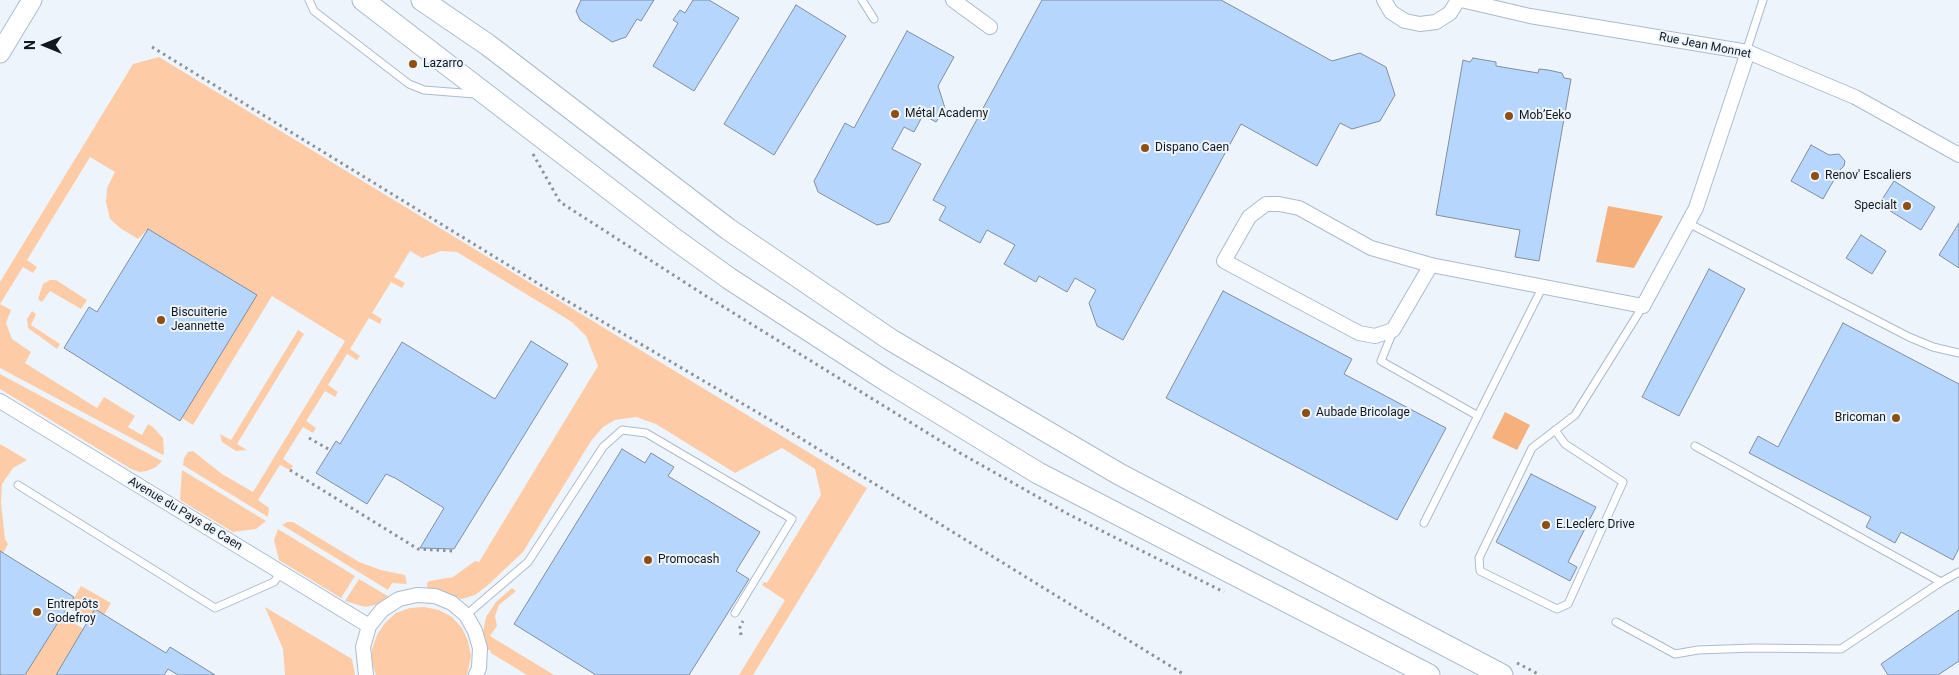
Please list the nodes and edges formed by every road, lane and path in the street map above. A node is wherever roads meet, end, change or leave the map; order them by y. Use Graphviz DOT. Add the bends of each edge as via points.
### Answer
graph roads {
  1 [pos="32,0"];
  2 [pos="309,0"];
  3 [pos="362,0"];
  4 [pos="422,0"];
  5 [pos="862,0"];
  6 [pos="953,0"];
  7 [pos="1384,0"];
  8 [pos="1460,0"];
  9 [pos="1763,0"];
  10 [pos="874,19"];
  11 [pos="990,27"];
  12 [pos="152,47"];
  13 [pos="1747,52"];
  14 [pos="0,53"];
  15 [pos="484,94"];
  16 [pos="1959,155"];
  17 [pos="1688,223"];
  18 [pos="1431,265"];
  19 [pos="1544,286"];
  20 [pos="1643,306"];
  21 [pos="1393,330"];
  22 [pos="1959,353"];
  23 [pos="0,401"];
  24 [pos="1478,416"];
  25 [pos="1555,430"];
  26 [pos="309,438"];
  27 [pos="1695,446"];
  28 [pos="330,450"];
  29 [pos="290,470"];
  30 [pos="18,485"];
  31 [pos="1424,523"];
  32 [pos="454,551"];
  33 [pos="281,572"];
  34 [pos="1959,572"];
  35 [pos="1941,582"];
  36 [pos="735,613"];
  37 [pos="466,615"];
  38 [pos="1616,622"];
  39 [pos="369,626"];
  40 [pos="1508,668"];
  41 [pos="480,673"];
  42 [pos="366,675"];
  43 [pos="1185,675"];
  44 [pos="1429,675"];
  45 [pos="1540,675"];
  1 -- 14 [label="main road"];
  2 -- 15 [label="lane" via="314,10 409,84 424,90"];
  3 -- 15 [label="main road"];
  4 -- 40 [label="main road" via="488,45 728,229 891,340 1119,474"];
  5 -- 10 [label="lane"];
  6 -- 11 [label="street"];
  7 -- 8 [label="street" via="1391,12 1405,21 1420,24 1436,22 1450,13"];
  8 -- 13 [label="street, Rue Jean Monnet" via="1530,16"];
  9 -- 13 [label="lane"];
  12 -- 43 [label="path" via="784,428"];
  13 -- 16 [label="street, Rue Jean Monnet" via="1855,97"];
  13 -- 17 [label="street" via="1696,208"];
  15 -- 44 [label="main road" via="730,279 886,382 1038,473"];
  17 -- 20 [label="street"];
  17 -- 22 [label="lane" via="1909,336 1933,347"];
  18 -- 19 [label="street"];
  18 -- 21 [label="street"];
  18 -- 21 [label="street" via="1371,248 1299,208 1279,204 1266,204 1249,217 1224,261 1359,333 1375,336"];
  19 -- 20 [label="street"];
  19 -- 24 [label="lane"];
  20 -- 25 [label="lane" via="1575,415"];
  21 -- 24 [label="lane" via="1381,361"];
  23 -- 33 [label="street, Avenue du Pays de Caen"];
  24 -- 31 [label="lane"];
  25 -- 25 [label="lane" via="1532,448 1478,558 1480,571 1557,609 1568,604 1623,482 1565,444"];
  26 -- 28 [label="path"];
  27 -- 35 [label="lane"];
  29 -- 32 [label="path" via="418,550"];
  30 -- 33 [label="lane" via="215,608 274,582"];
  33 -- 39 [label="street, Avenue du Pays de Caen"];
  34 -- 35 [label="lane"];
  35 -- 38 [label="lane" via="1841,649 1754,648 1675,654"];
  36 -- 37 [label="lane" via="792,520 646,432 622,430 602,447 528,562"];
  37 -- 39 [label="street" via="452,603 435,596 417,595 382,610"];
  37 -- 41 [label="street" via="480,648"];
  39 -- 42 [label="street" via="363,647"];
  40 -- 45 [label="path"];
}
